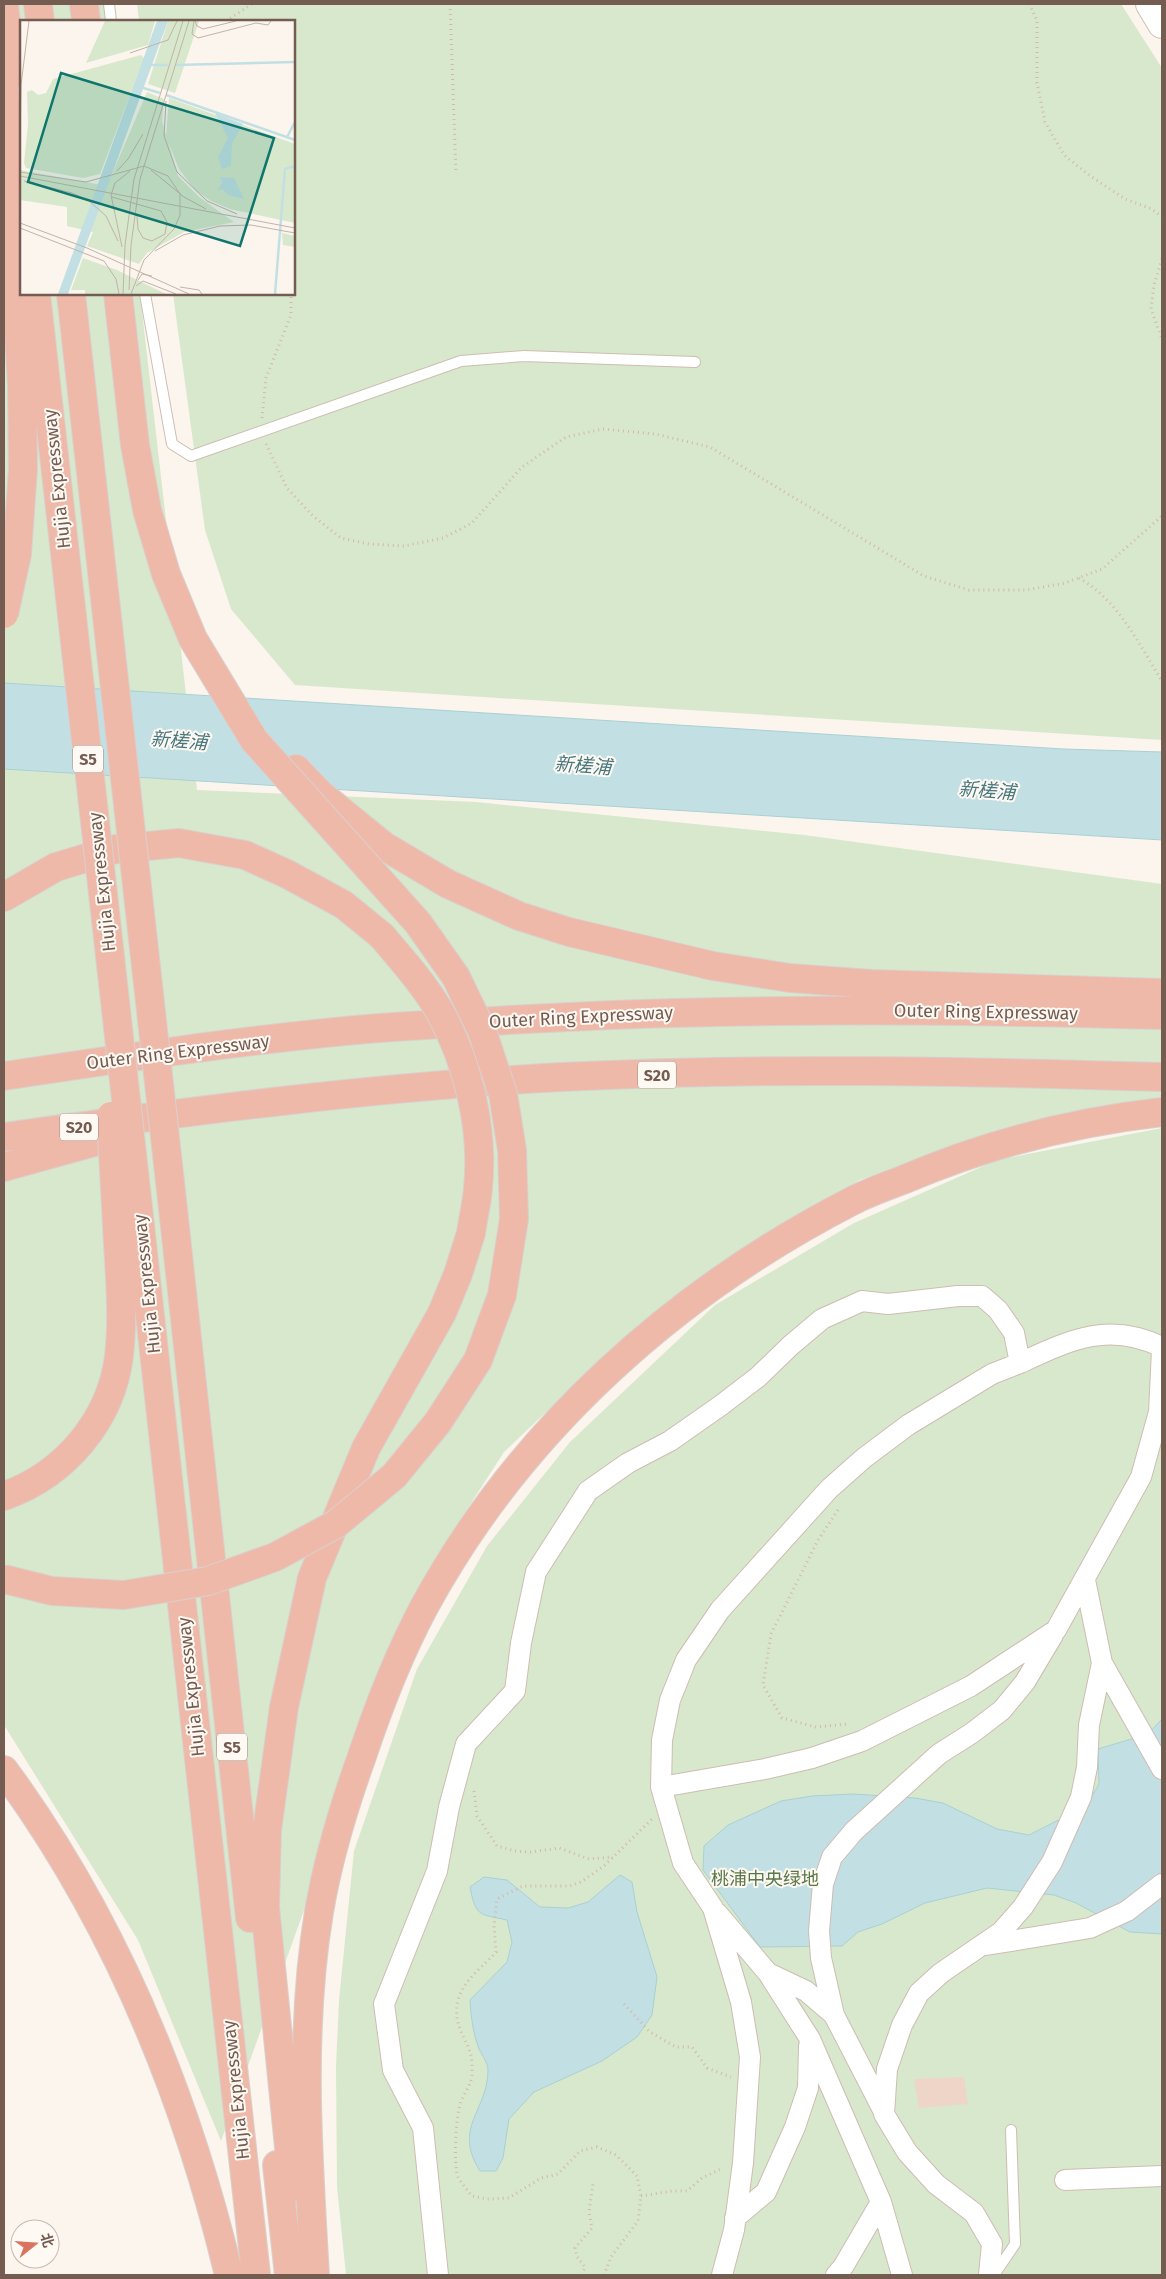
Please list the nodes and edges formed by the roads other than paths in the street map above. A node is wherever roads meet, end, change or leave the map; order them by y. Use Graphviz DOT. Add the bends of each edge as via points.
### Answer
graph roads {
  1 [pos="38,4"];
  2 [pos="84,4"];
  3 [pos="109,4"];
  4 [pos="1150,4"];
  5 [pos="4,5"];
  6 [pos="40,20"];
  7 [pos="86,20"];
  8 [pos="111,20"];
  9 [pos="1162,24"];
  10 [pos="4,88"];
  11 [pos="20,153"];
  12 [pos="36,295"];
  13 [pos="71,295"];
  14 [pos="118,295"];
  15 [pos="145,295"];
  16 [pos="695,362"];
  17 [pos="4,614"];
  18 [pos="229,697"];
  19 [pos="4,897"];
  20 [pos="1162,993"];
  21 [pos="1162,1015"];
  22 [pos="4,1076"];
  23 [pos="1162,1077"];
  24 [pos="1162,1112"];
  25 [pos="154,1116"];
  26 [pos="4,1137"];
  27 [pos="4,1167"];
  28 [pos="129,1225"];
  29 [pos="1162,1349"];
  30 [pos="1020,1363"];
  31 [pos="4,1496"];
  32 [pos="4,1579"];
  33 [pos="1085,1580"];
  34 [pos="1056,1630"];
  35 [pos="1102,1662"];
  36 [pos="1162,1769"];
  37 [pos="4,1770"];
  38 [pos="664,1796"];
  39 [pos="1162,1884"];
  40 [pos="713,1908"];
  41 [pos="983,1945"];
  42 [pos="768,1973"];
  43 [pos="834,2015"];
  44 [pos="810,2039"];
  45 [pos="884,2114"];
  46 [pos="1011,2130"];
  47 [pos="1162,2176"];
  48 [pos="1065,2180"];
  49 [pos="881,2202"];
  50 [pos="736,2218"];
  51 [pos="229,2275"];
  52 [pos="256,2275"];
  53 [pos="289,2275"];
  54 [pos="302,2275"];
  55 [pos="315,2275"];
  56 [pos="438,2275"];
  57 [pos="722,2275"];
  58 [pos="836,2275"];
  59 [pos="902,2275"];
  60 [pos="989,2275"];
  61 [pos="994,2275"];
  1 -- 6 [label="highway"];
  2 -- 7 [label="highway"];
  3 -- 8 [label="lane"];
  4 -- 9 [label="street"];
  5 -- 11 [label="highway"];
  10 -- 17 [label="highway, bridge" via="22,386 23,469 17,554"];
  12 -- 28 [label="highway, Hujia Expressway / S5, bridge" via="98,844"];
  13 -- 53 [label="highway, Hujia Expressway / S5, bridge"];
  14 -- 18 [label="highway, bridge" via="135,445 148,510 166,574 193,639"];
  15 -- 16 [label="lane" via="172,444 191,456 461,361 524,356"];
  18 -- 20 [label="highway, bridge" via="320,794 384,846 448,884 519,916 569,932 713,966 790,978 872,984"];
  18 -- 32 [label="highway, bridge" via="254,740 418,922 456,977 482,1031 504,1094 512,1150 514,1219 502,1295 478,1360 438,1422 394,1476 336,1524 275,1558 208,1581 124,1595 52,1591"];
  19 -- 54 [label="highway, bridge" via="56,867 116,849 179,844 245,855 344,905 382,936 416,976 440,1012 460,1057 472,1096 478,1139 478,1187 471,1233 442,1313 366,1448 312,1578 284,1707 267,1830 265,1907"];
  21 -- 22 [label="highway, Outer Ring Expressway" via="750,1010 557,1016 346,1031"];
  23 -- 25 [label="highway, S20" via="987,1072 753,1072 561,1077 356,1093"];
  24 -- 55 [label="highway" via="1036,1134 944,1162 855,1199 770,1247 688,1302 613,1365 544,1435 482,1514 424,1607 378,1707 342,1812 319,1912 308,2035"];
  25 -- 26 [label="highway, S20"];
  25 -- 27 [label="highway" via="116,1136"];
  28 -- 31 [label="highway" via="119,1349 108,1398 88,1434 60,1466 23,1490"];
  28 -- 52 [label="highway, Hujia Expressway / S5"];
  29 -- 30 [label="street" via="1148,1340 1100,1334 1068,1341"];
  29 -- 33 [label="street" via="1159,1412 1141,1477"];
  30 -- 38 [label="street" via="992,1374 908,1425 864,1458 829,1488 720,1610 686,1660 670,1700 662,1740"];
  30 -- 56 [label="street" via="1014,1333 998,1310 982,1296 888,1304 862,1301 822,1319 758,1377 720,1406 588,1491 536,1572 514,1691 466,1744 448,1807 437,1871 384,2004 393,2070 422,2128"];
  33 -- 34 [label="street"];
  33 -- 35 [label="street"];
  34 -- 38 [label="street" via="971,1686 862,1741 812,1758"];
  34 -- 43 [label="street" via="1025,1682 1002,1710 939,1754 854,1831 832,1857 819,1914 821,1958"];
  35 -- 36 [label="street"];
  35 -- 41 [label="street" via="1089,1726 1087,1767 1081,1797 1052,1862 1023,1908 1002,1932"];
  37 -- 51 [label="highway" via="70,1868 143,2014 194,2148"];
  38 -- 40 [label="street" via="683,1863"];
  39 -- 41 [label="street" via="1127,1911 1090,1928"];
  40 -- 42 [label="street"];
  40 -- 50 [label="street" via="741,2002 750,2057"];
  41 -- 45 [label="street" via="941,1973 919,1993 902,2025 887,2069"];
  42 -- 43 [label="street" via="806,1991"];
  42 -- 44 [label="street"];
  43 -- 45 [label="street"];
  44 -- 49 [label="street"];
  44 -- 50 [label="street" via="808,2088 795,2127 766,2192"];
  45 -- 60 [label="street" via="913,2159 936,2184 974,2213 992,2244"];
  46 -- 61 [label="lane" via="1015,2244"];
  47 -- 48 [label="street"];
  49 -- 58 [label="street"];
  49 -- 59 [label="street"];
  50 -- 57 [label="street"];
}
